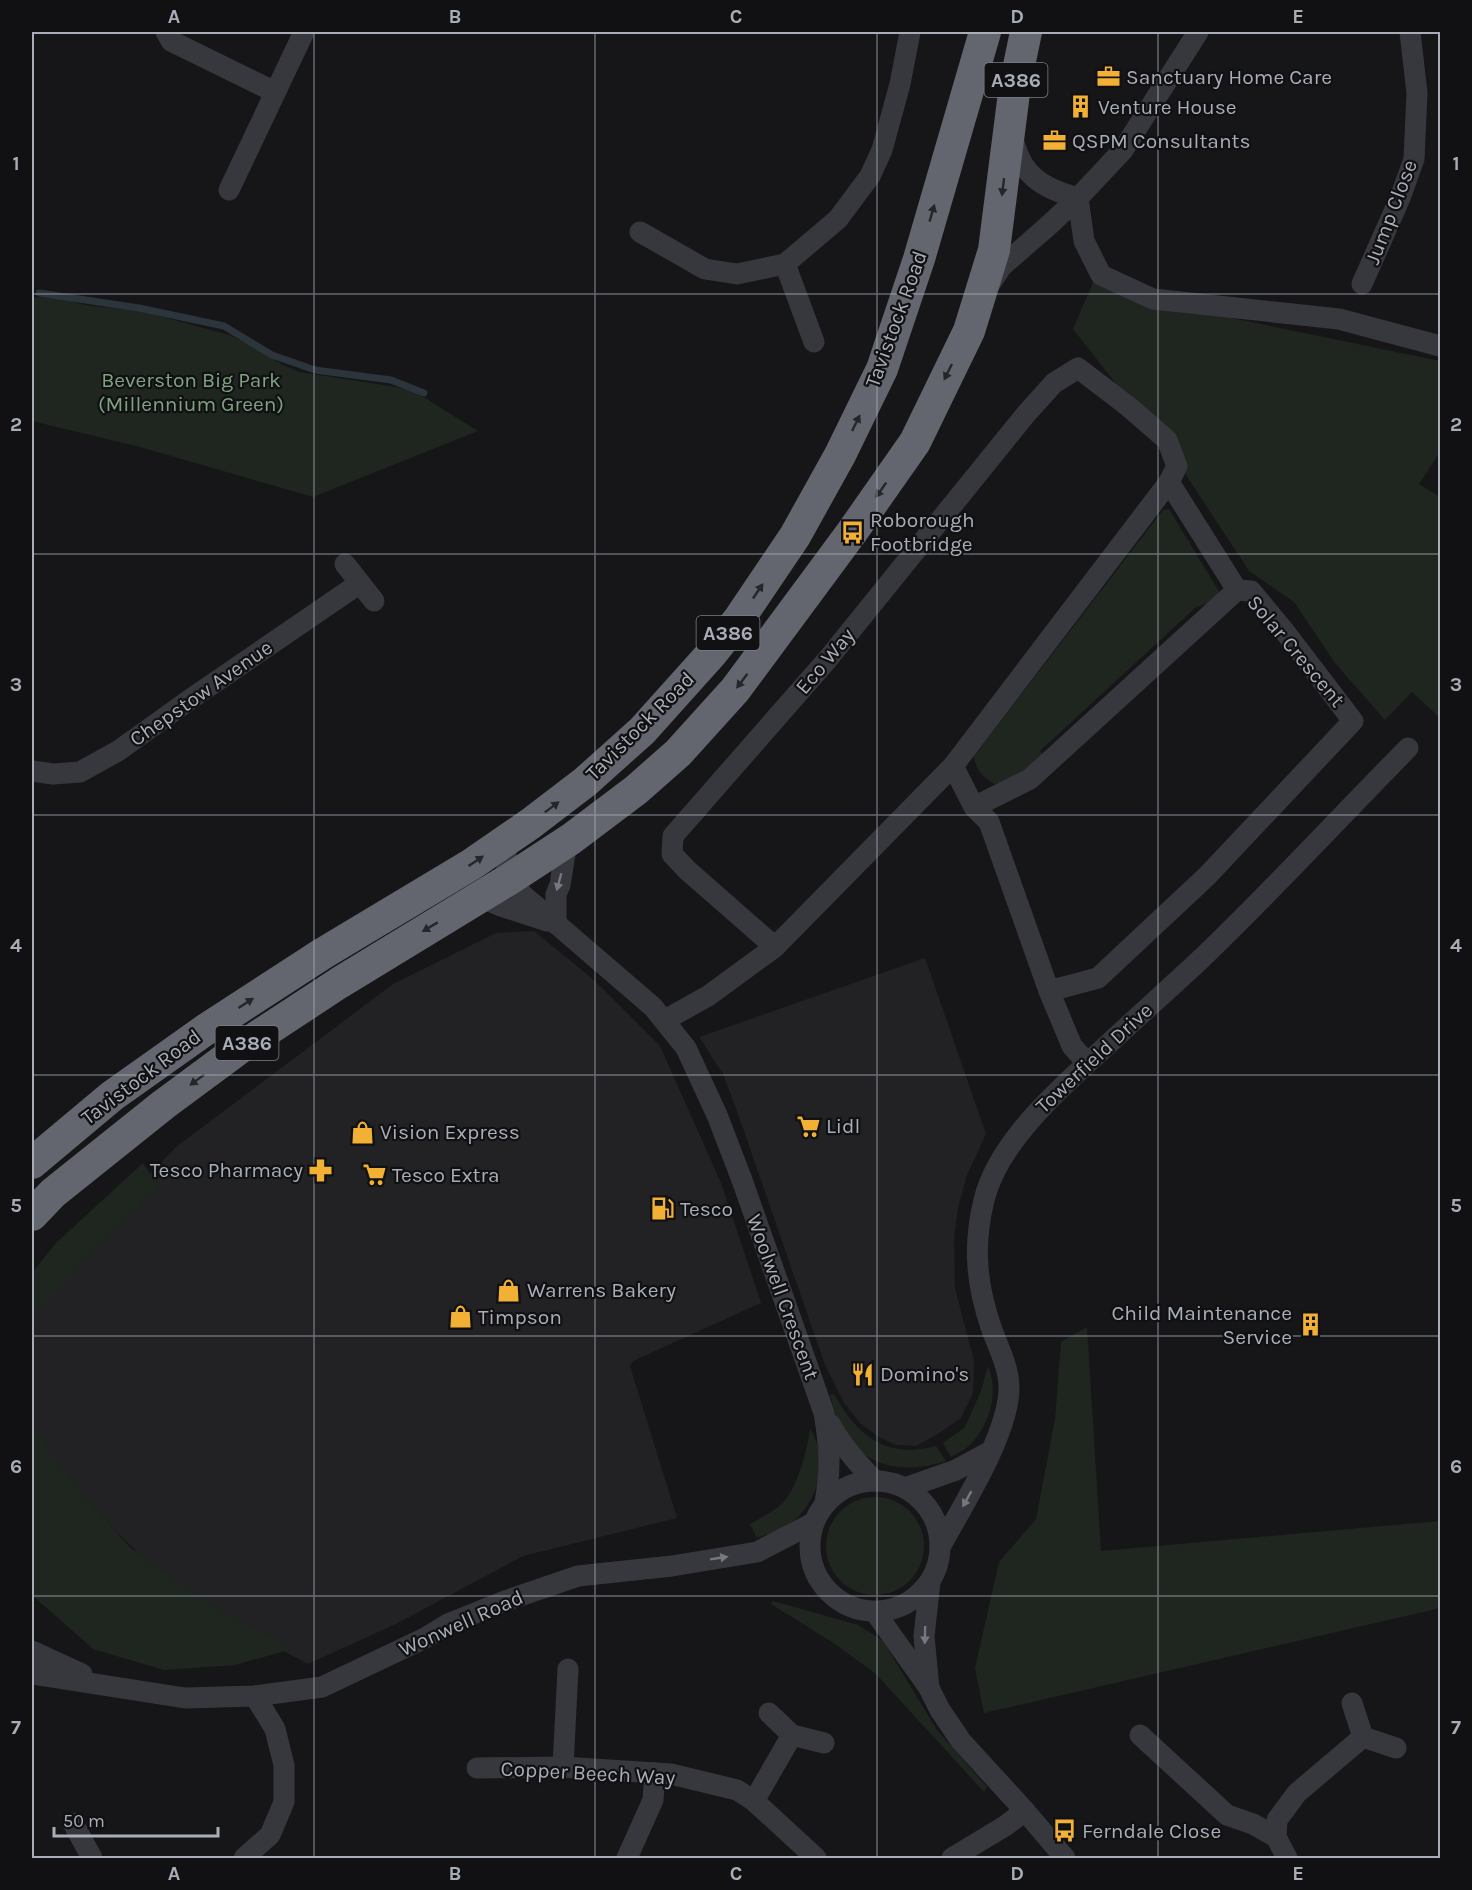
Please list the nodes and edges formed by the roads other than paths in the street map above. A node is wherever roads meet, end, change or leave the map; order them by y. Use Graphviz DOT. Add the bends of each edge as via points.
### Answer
graph roads {
  1 [pos="166,32"];
  2 [pos="304,32"];
  3 [pos="910,32"];
  4 [pos="985,32"];
  5 [pos="1026,32"];
  6 [pos="1198,32"];
  7 [pos="1410,32"];
  8 [pos="275,92"];
  9 [pos="1009,128"];
  10 [pos="229,190"];
  11 [pos="1078,198"];
  12 [pos="640,232"];
  13 [pos="785,264"];
  14 [pos="1362,284"];
  15 [pos="977,304"];
  16 [pos="814,342"];
  17 [pos="1440,346"];
  18 [pos="1173,474"];
  19 [pos="345,564"];
  20 [pos="360,583"];
  21 [pos="1237,590"];
  22 [pos="374,601"];
  23 [pos="1408,748"];
  24 [pos="953,765"];
  25 [pos="32,771"];
  26 [pos="974,807"];
  27 [pos="567,841"];
  28 [pos="505,842"];
  29 [pos="508,880"];
  30 [pos="480,897"];
  31 [pos="556,924"];
  32 [pos="775,947"];
  33 [pos="1049,991"];
  34 [pos="665,1020"];
  35 [pos="1087,1063"];
  36 [pos="32,1163"];
  37 [pos="32,1215"];
  38 [pos="824,1413"];
  39 [pos="991,1450"];
  40 [pos="875,1481"];
  41 [pos="905,1488"];
  42 [pos="825,1503"];
  43 [pos="813,1523"];
  44 [pos="940,1547"];
  45 [pos="930,1582"];
  46 [pos="874,1612"];
  47 [pos="32,1651"];
  48 [pos="568,1669"];
  49 [pos="32,1674"];
  50 [pos="107,1686"];
  51 [pos="929,1688"];
  52 [pos="255,1696"];
  53 [pos="1352,1703"];
  54 [pos="769,1713"];
  55 [pos="792,1735"];
  56 [pos="1140,1735"];
  57 [pos="1363,1737"];
  58 [pos="824,1743"];
  59 [pos="1396,1748"];
  60 [pos="563,1767"];
  61 [pos="477,1768"];
  62 [pos="655,1773"];
  63 [pos="754,1801"];
  64 [pos="1025,1810"];
  65 [pos="73,1823"];
  66 [pos="1276,1837"];
  67 [pos="92,1858"];
  68 [pos="244,1858"];
  69 [pos="627,1858"];
  70 [pos="816,1858"];
  71 [pos="952,1858"];
  72 [pos="1065,1858"];
  73 [pos="1287,1858"];
  1 -- 8 [label="street" via="171,40"];
  2 -- 8 [label="street"];
  3 -- 13 [label="street" via="882,150 870,176 838,219"];
  28 -- 4 [label="highway, Tavistock Road / A386, one-way" via="585,782 642,731 739,619 795,536 882,369 919,259"];
  5 -- 9 [label="highway, Tavistock Road / A386"];
  6 -- 11 [label="street, Tavistock Road" via="1123,150"];
  7 -- 14 [label="street, Jump Close" via="1417,93 1414,159"];
  8 -- 10 [label="street"];
  9 -- 11 [label="street, Tavistock Road" via="1024,166 1039,182"];
  9 -- 15 [label="highway, Tavistock Road / A386, one-way" via="994,250"];
  11 -- 15 [label="street, Tavistock Road" via="1002,266"];
  11 -- 17 [label="street" via="1084,241 1101,275 1153,299 1339,319"];
  12 -- 13 [label="street" via="705,269 737,274"];
  13 -- 16 [label="street"];
  15 -- 27 [label="highway, Tavistock Road / A386, one-way" via="969,331 915,442 735,690 678,753"];
  18 -- 21 [label="street"];
  18 -- 24 [label="street"];
  18 -- 32 [label="street, Eco Way" via="1167,440 1078,368 1054,383 1026,414 826,660 673,836 672,854"];
  19 -- 20 [label="street"];
  20 -- 22 [label="street"];
  20 -- 25 [label="street, Chepstow Avenue" via="118,752 80,772"];
  21 -- 26 [label="street, Solar Crescent" via="1030,779"];
  21 -- 33 [label="street, Solar Crescent" via="1251,591 1353,720 1207,876 1098,978"];
  23 -- 35 [label="street, Towerfield Drive" via="1202,958"];
  24 -- 26 [label="street"];
  24 -- 32 [label="street"];
  26 -- 33 [label="street" via="989,822"];
  27 -- 29 [label="highway, Tavistock Road / A386"];
  27 -- 31 [label="street, one-way" via="556,894"];
  28 -- 29 [label="street"];
  36 -- 28 [label="highway, Tavistock Road / A386, one-way" via="112,1096 205,1030"];
  29 -- 30 [label="highway, Tavistock Road / A386"];
  29 -- 31 [label="street"];
  30 -- 31 [label="street, Woolwell Crescent"];
  30 -- 37 [label="highway, Tavistock Road / A386, one-way" via="240,1048 53,1193"];
  31 -- 34 [label="street, Woolwell Crescent"];
  32 -- 34 [label="street" via="708,996"];
  33 -- 35 [label="street" via="1072,1046"];
  34 -- 38 [label="street, Woolwell Crescent" via="686,1048 717,1115"];
  35 -- 39 [label="street, Towerfield Drive" via="1030,1119 999,1163 984,1198 977,1270 982,1302 1005,1362 1009,1388 1006,1412"];
  38 -- 40 [label="street, Woolwell Crescent" via="842,1444"];
  38 -- 42 [label="street, Woolwell Crescent" via="830,1447"];
  39 -- 41 [label="street" via="956,1470"];
  39 -- 44 [label="street, Towerfield Drive, one-way"];
  40 -- 41 [label="street"];
  40 -- 42 [label="street" via="844,1488"];
  41 -- 44 [label="street" via="920,1498 931,1513"];
  42 -- 43 [label="street"];
  43 -- 46 [label="street" via="808,1551 817,1580 837,1601 855,1610"];
  52 -- 43 [label="street, Wonwell Road, one-way" via="322,1688 448,1624 578,1576 757,1552"];
  44 -- 45 [label="street" via="938,1565"];
  45 -- 46 [label="street" via="906,1604"];
  45 -- 51 [label="street, one-way" via="924,1636"];
  46 -- 51 [label="street"];
  47 -- 50 [label="street, Wonwell Road"];
  48 -- 60 [label="street"];
  49 -- 50 [label="street, Wonwell Road"];
  50 -- 52 [label="street, Wonwell Road" via="185,1698"];
  51 -- 64 [label="street" via="961,1741"];
  52 -- 68 [label="street" via="275,1729 284,1765 284,1802 270,1835"];
  53 -- 57 [label="street"];
  54 -- 55 [label="street"];
  55 -- 58 [label="street"];
  55 -- 63 [label="street"];
  56 -- 66 [label="street" via="1227,1815"];
  57 -- 59 [label="street"];
  57 -- 66 [label="street" via="1297,1793 1277,1820"];
  60 -- 61 [label="street, Copper Beech Way"];
  60 -- 62 [label="street, Copper Beech Way"];
  62 -- 63 [label="street, Copper Beech Way" via="737,1790"];
  62 -- 69 [label="street" via="653,1800"];
  63 -- 70 [label="street, Copper Beech Way"];
  64 -- 71 [label="street"];
  64 -- 72 [label="street"];
  65 -- 67 [label="street"];
  66 -- 73 [label="street"];
}
